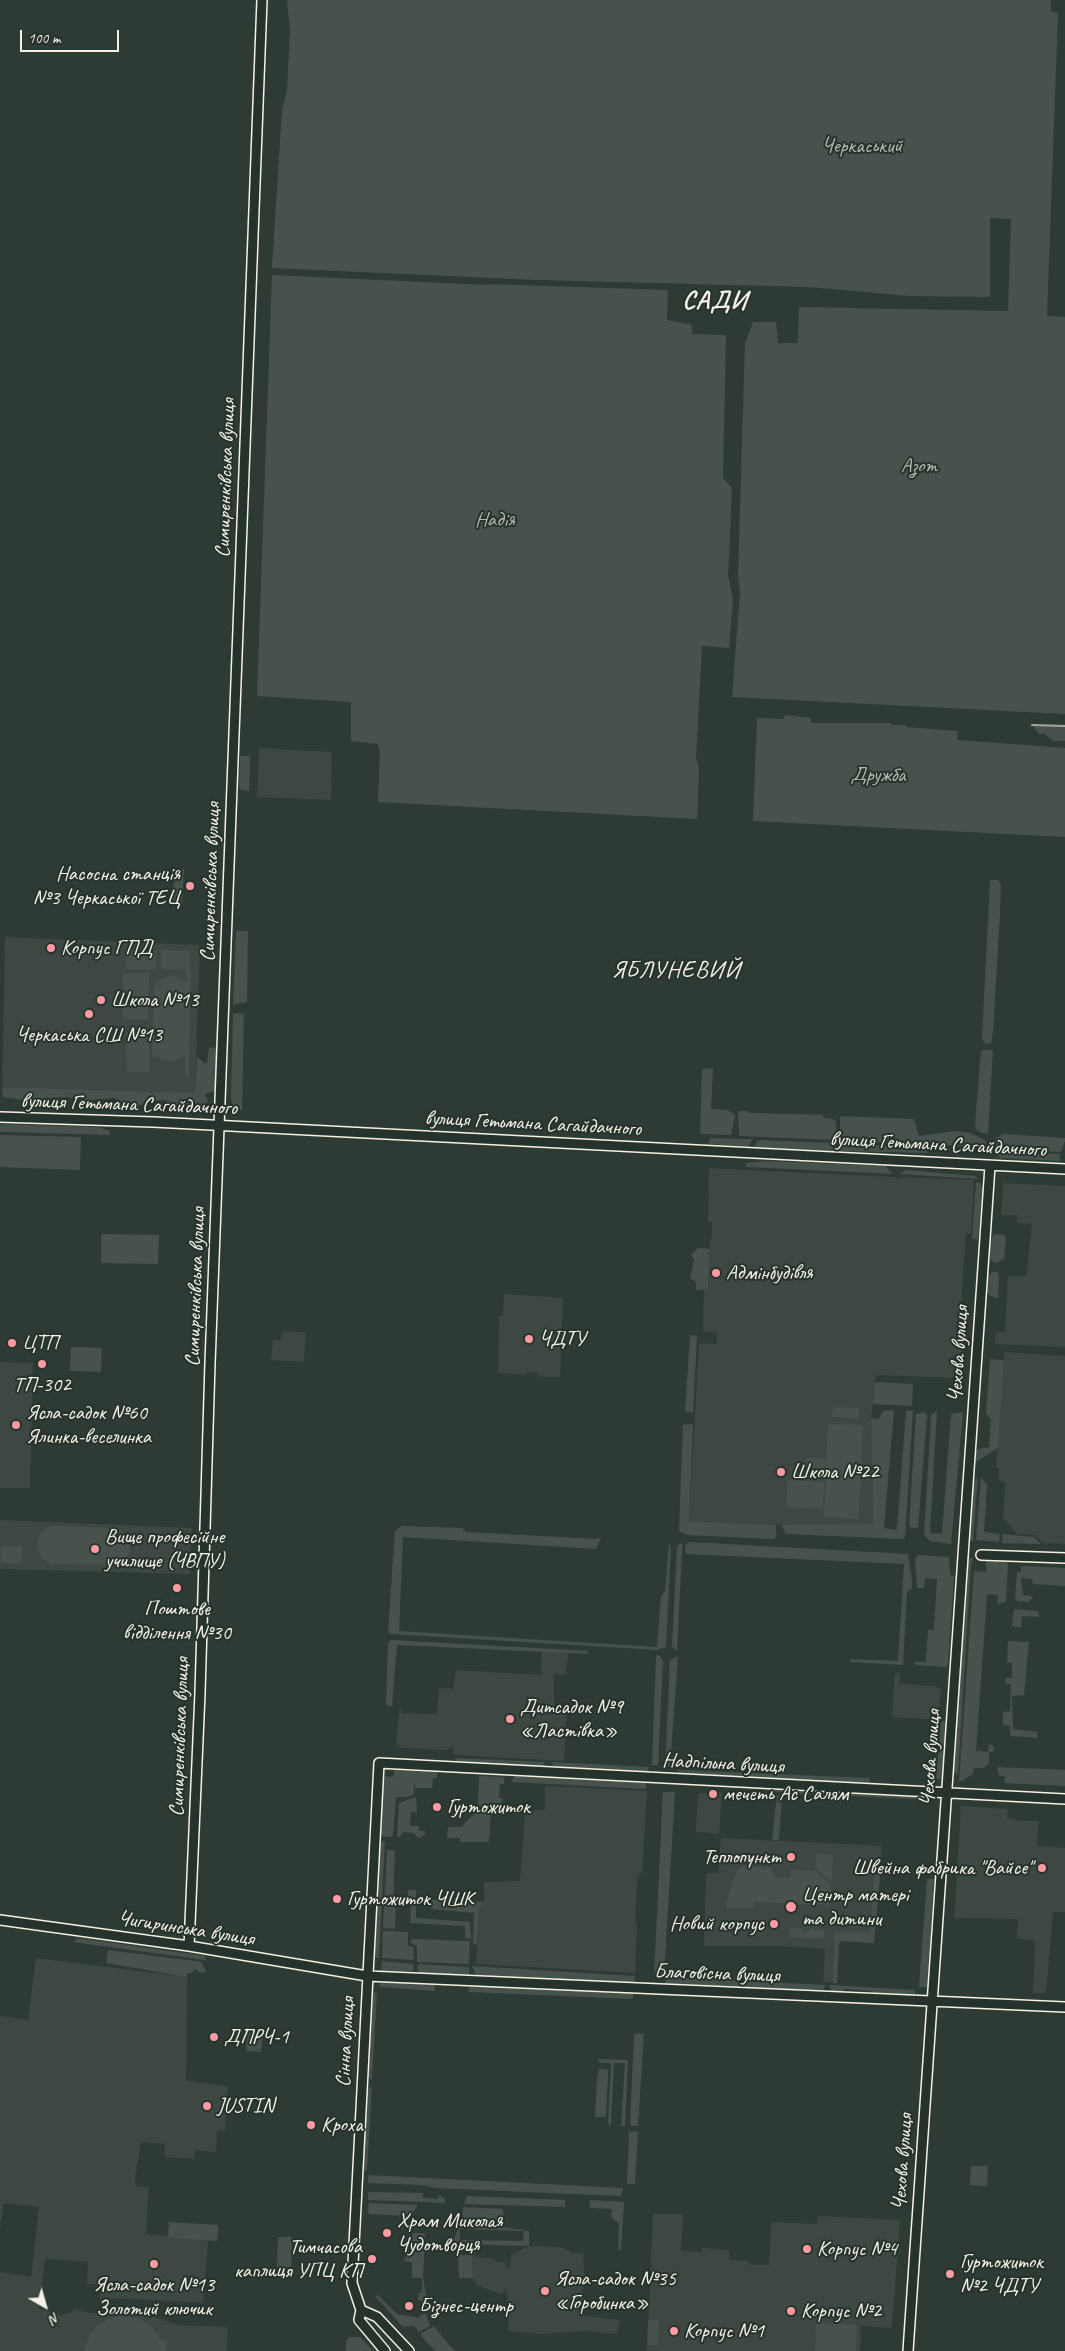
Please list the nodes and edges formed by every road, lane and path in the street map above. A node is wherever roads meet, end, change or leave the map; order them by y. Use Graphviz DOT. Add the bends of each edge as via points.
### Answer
graph roads {
  1 [pos="262,0"];
  2 [pos="0,1117"];
  3 [pos="219,1126"];
  4 [pos="990,1166"];
  5 [pos="1065,1169"];
  6 [pos="981,1555"];
  7 [pos="1065,1558"];
  8 [pos="379,1763"];
  9 [pos="946,1793"];
  10 [pos="1065,1799"];
  11 [pos="0,1920"];
  12 [pos="189,1946"];
  13 [pos="367,1976"];
  14 [pos="932,2002"];
  15 [pos="1065,2007"];
  16 [pos="361,2310"];
  17 [pos="385,2351"];
  18 [pos="410,2351"];
  19 [pos="908,2351"];
  1 -- 3 [label="main road, Симиренківська вулиця"];
  2 -- 3 [label="main road, вулиця Гетьмана Сагайдачного"];
  3 -- 4 [label="main road, вулиця Гетьмана Сагайдачного"];
  3 -- 12 [label="main road, Симиренківська вулиця"];
  4 -- 5 [label="main road, вулиця Гетьмана Сагайдачного"];
  4 -- 9 [label="main road, Чехова вулиця"];
  6 -- 7 [label="main road"];
  8 -- 9 [label="main road, Надпільна вулиця"];
  8 -- 13 [label="main road, Сінна вулиця"];
  9 -- 10 [label="main road, Надпільна вулиця"];
  9 -- 14 [label="main road, Чехова вулиця"];
  11 -- 12 [label="main road, Чигиринська вулиця"];
  12 -- 13 [label="main road, Чигиринська вулиця"];
  13 -- 14 [label="main road, Благовісна вулиця"];
  13 -- 16 [label="main road, Сінна вулиця" via="352,2283"];
  14 -- 15 [label="main road, Благовісна вулиця"];
  14 -- 19 [label="main road, Чехова вулиця"];
  16 -- 17 [label="main road, Сінна вулиця" via="359,2320"];
  16 -- 18 [label="main road" via="377,2317"];
}
